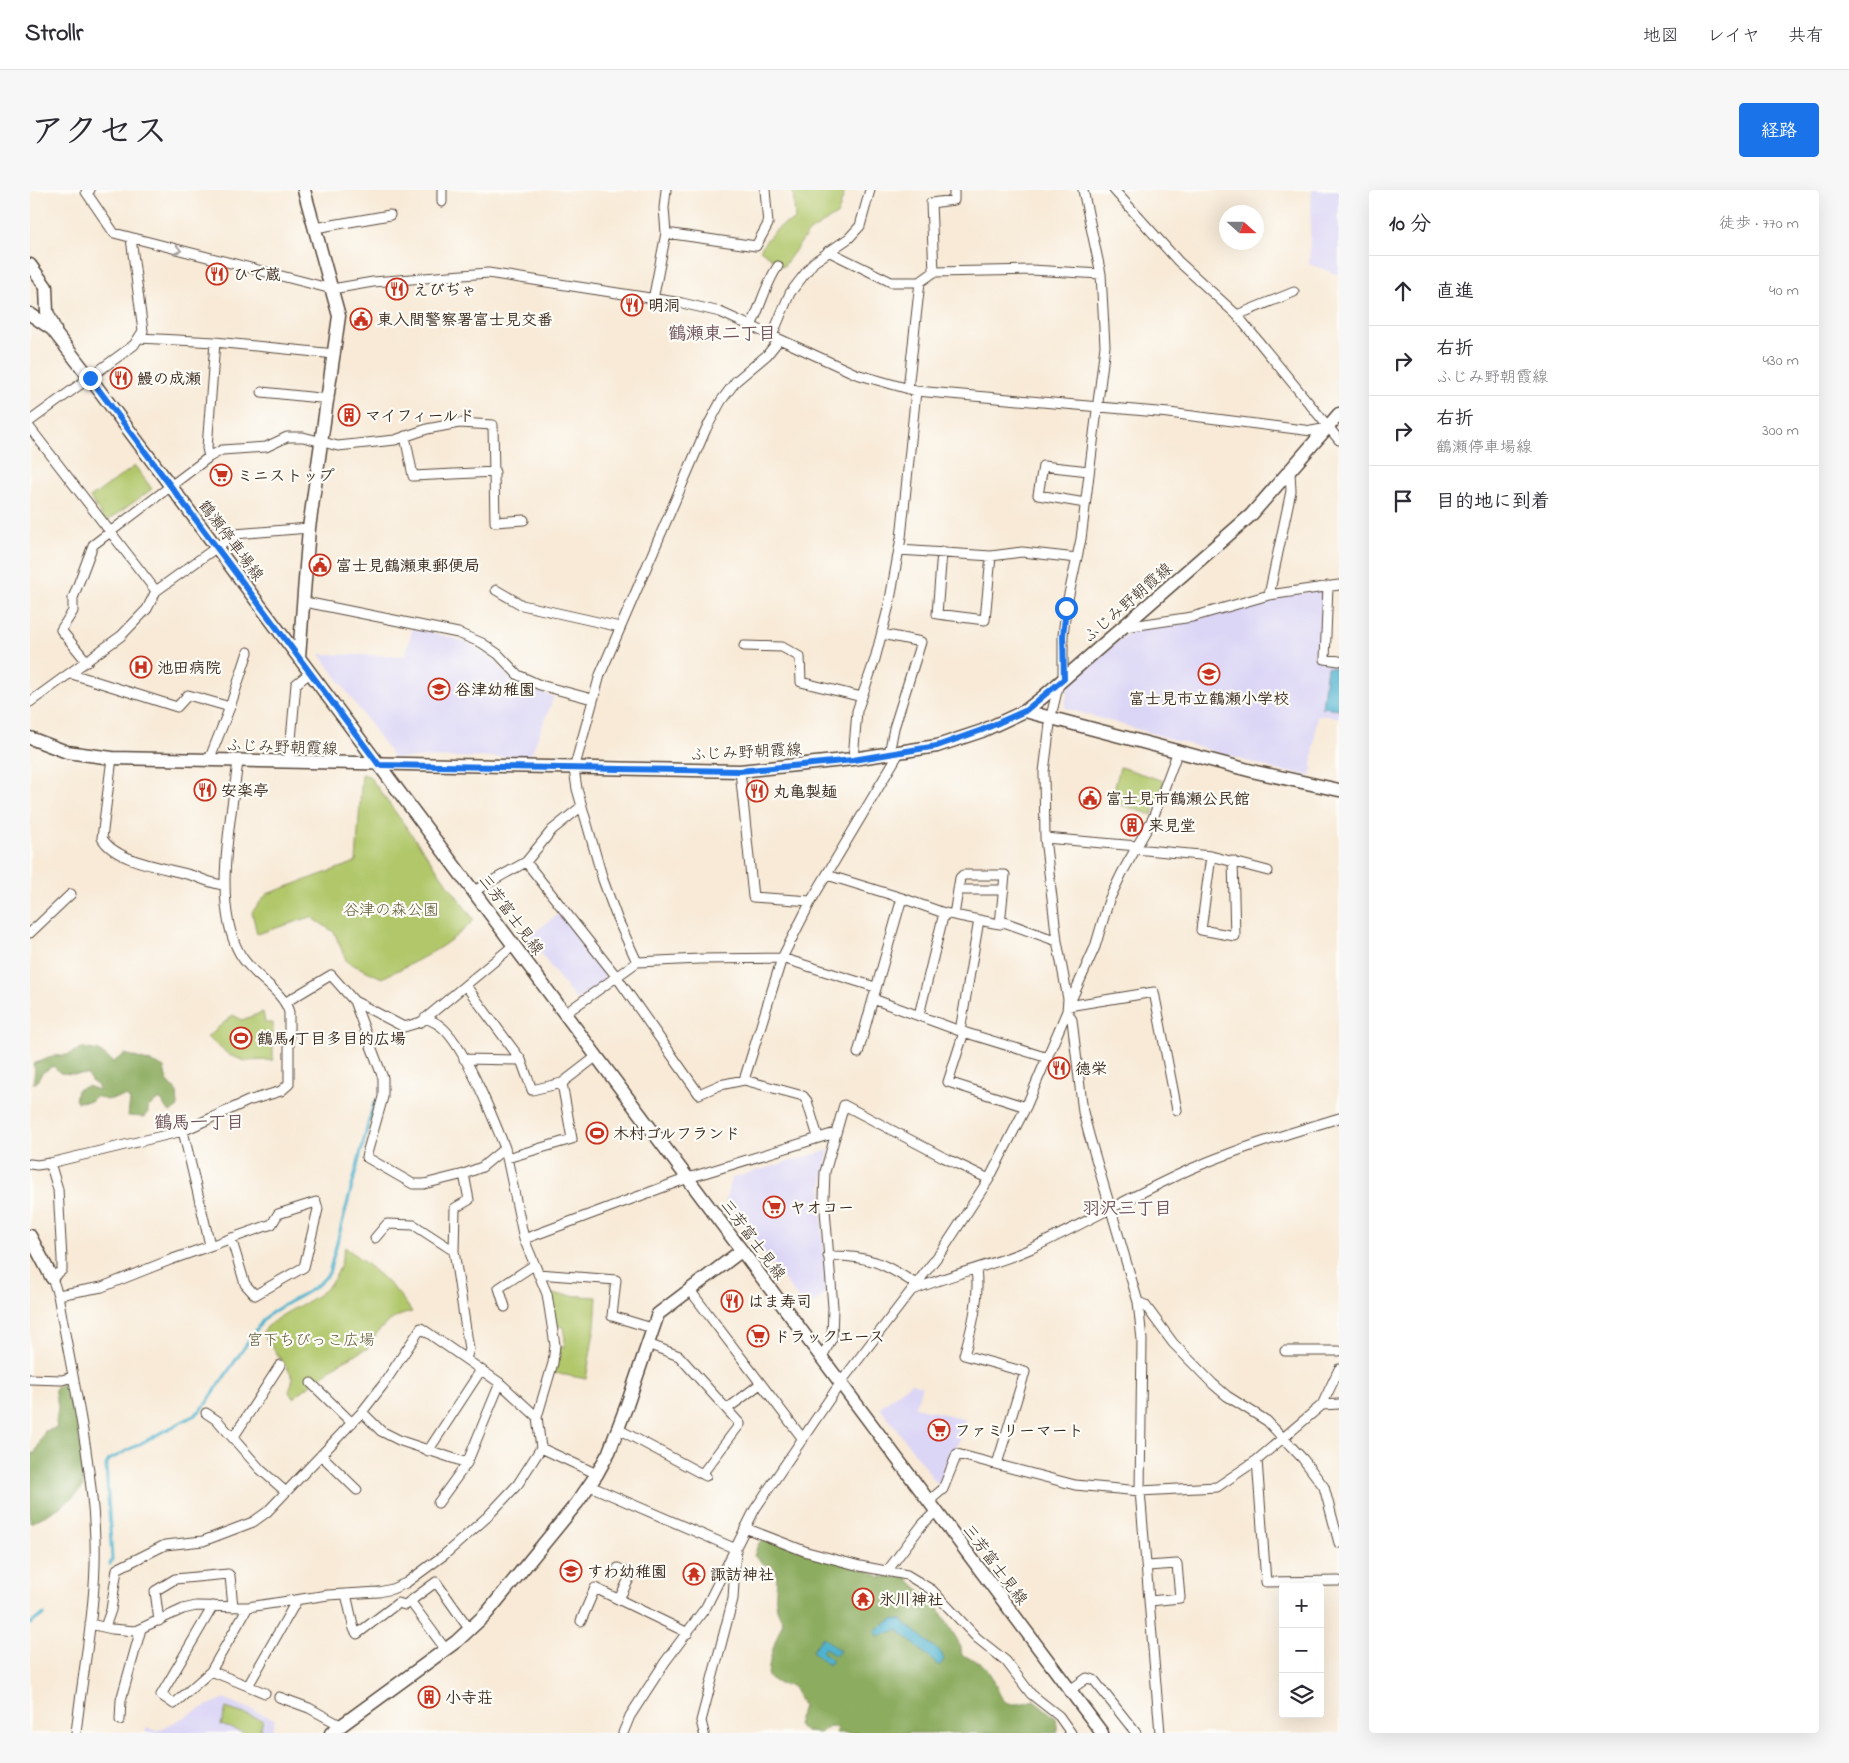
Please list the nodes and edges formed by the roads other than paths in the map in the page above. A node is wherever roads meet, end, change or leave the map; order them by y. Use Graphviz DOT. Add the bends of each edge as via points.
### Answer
graph roads {
  1 [pos="90,190"];
  2 [pos="304,190"];
  3 [pos="442,190"];
  4 [pos="666,190"];
  5 [pos="765,190"];
  6 [pos="870,190"];
  7 [pos="954,190"];
  8 [pos="1083,190"];
  9 [pos="1114,190"];
  10 [pos="442,202"];
  11 [pos="390,215"];
  12 [pos="315,228"];
  13 [pos="666,234"];
  14 [pos="131,238"];
  15 [pos="828,251"];
  16 [pos="30,265"];
  17 [pos="778,266"];
  18 [pos="934,272"];
  19 [pos="1101,274"];
  20 [pos="920,282"];
  21 [pos="332,289"];
  22 [pos="1294,292"];
  23 [pos="654,300"];
  24 [pos="30,314"];
  25 [pos="1237,315"];
  26 [pos="750,326"];
  27 [pos="58,335"];
  28 [pos="139,338"];
  29 [pos="776,338"];
  30 [pos="215,342"];
  31 [pos="335,354"];
  32 [pos="90,378"];
  33 [pos="912,390"];
  34 [pos="262,392"];
  35 [pos="329,399"];
  36 [pos="1096,408"];
  37 [pos="1339,414"];
  38 [pos="30,421"];
  39 [pos="30,428"];
  40 [pos="1328,428"];
  41 [pos="405,436"];
  42 [pos="1339,440"];
  43 [pos="323,441"];
  44 [pos="209,457"];
  45 [pos="1089,471"];
  46 [pos="495,472"];
  47 [pos="1290,472"];
  48 [pos="171,486"];
  49 [pos="1085,503"];
  50 [pos="524,520"];
  51 [pos="310,528"];
  52 [pos="109,532"];
  53 [pos="217,547"];
  54 [pos="899,550"];
  55 [pos="942,552"];
  56 [pos="991,556"];
  57 [pos="1077,558"];
  58 [pos="1339,585"];
  59 [pos="1328,586"];
  60 [pos="496,590"];
  61 [pos="156,591"];
  62 [pos="1269,595"];
  63 [pos="305,602"];
  64 [pos="1125,627"];
  65 [pos="620,628"];
  66 [pos="882,634"];
  67 [pos="744,646"];
  68 [pos="248,652"];
  69 [pos="300,657"];
  70 [pos="1339,661"];
  71 [pos="87,662"];
  72 [pos="311,672"];
  73 [pos="72,674"];
  74 [pos="1064,679"];
  75 [pos="862,697"];
  76 [pos="592,699"];
  77 [pos="30,702"];
  78 [pos="230,707"];
  79 [pos="1025,711"];
  80 [pos="1052,716"];
  81 [pos="30,738"];
  82 [pos="1178,751"];
  83 [pos="894,754"];
  84 [pos="112,758"];
  85 [pos="209,760"];
  86 [pos="853,760"];
  87 [pos="238,761"];
  88 [pos="289,762"];
  89 [pos="379,765"];
  90 [pos="574,769"];
  91 [pos="740,771"];
  92 [pos="1339,790"];
  93 [pos="582,806"];
  94 [pos="1045,838"];
  95 [pos="1136,848"];
  96 [pos="1211,856"];
  97 [pos="1234,861"];
  98 [pos="526,862"];
  99 [pos="1268,871"];
  100 [pos="827,875"];
  101 [pos="224,885"];
  102 [pos="958,890"];
  103 [pos="1004,890"];
  104 [pos="474,891"];
  105 [pos="70,894"];
  106 [pos="902,898"];
  107 [pos="811,901"];
  108 [pos="944,913"];
  109 [pos="954,915"];
  110 [pos="979,920"];
  111 [pos="1002,921"];
  112 [pos="30,934"];
  113 [pos="1057,941"];
  114 [pos="514,945"];
  115 [pos="782,958"];
  116 [pos="637,962"];
  117 [pos="616,976"];
  118 [pos="466,986"];
  119 [pos="875,987"];
  120 [pos="873,999"];
  121 [pos="354,1001"];
  122 [pos="286,1002"];
  123 [pos="1068,1008"];
  124 [pos="566,1013"];
  125 [pos="919,1015"];
  126 [pos="425,1018"];
  127 [pos="962,1032"];
  128 [pos="858,1054"];
  129 [pos="597,1056"];
  130 [pos="1048,1058"];
  131 [pos="464,1059"];
  132 [pos="522,1060"];
  133 [pos="744,1080"];
  134 [pos="562,1083"];
  135 [pos="1026,1107"];
  136 [pos="1177,1110"];
  137 [pos="1339,1118"];
  138 [pos="183,1131"];
  139 [pos="835,1133"];
  140 [pos="818,1137"];
  141 [pos="505,1148"];
  142 [pos="507,1158"];
  143 [pos="50,1163"];
  144 [pos="30,1164"];
  145 [pos="464,1174"];
  146 [pos="688,1178"];
  147 [pos="989,1179"];
  148 [pos="1110,1208"];
  149 [pos="30,1236"];
  150 [pos="231,1238"];
  151 [pos="375,1238"];
  152 [pos="524,1238"];
  153 [pos="210,1245"];
  154 [pos="454,1251"];
  155 [pos="741,1251"];
  156 [pos="828,1256"];
  157 [pos="534,1265"];
  158 [pos="976,1270"];
  159 [pos="538,1274"];
  160 [pos="52,1278"];
  161 [pos="916,1284"];
  162 [pos="689,1289"];
  163 [pos="910,1292"];
  164 [pos="58,1295"];
  165 [pos="1138,1302"];
  166 [pos="505,1307"];
  167 [pos="652,1328"];
  168 [pos="648,1344"];
  169 [pos="1285,1351"];
  170 [pos="1339,1351"];
  171 [pos="822,1357"];
  172 [pos="466,1359"];
  173 [pos="280,1365"];
  174 [pos="1339,1369"];
  175 [pos="481,1370"];
  176 [pos="72,1377"];
  177 [pos="30,1379"];
  178 [pos="841,1382"];
  179 [pos="311,1383"];
  180 [pos="500,1384"];
  181 [pos="760,1384"];
  182 [pos="1339,1404"];
  183 [pos="1322,1405"];
  184 [pos="727,1409"];
  185 [pos="362,1412"];
  186 [pos="206,1413"];
  187 [pos="537,1417"];
  188 [pos="352,1423"];
  189 [pos="618,1429"];
  190 [pos="1284,1437"];
  191 [pos="234,1438"];
  192 [pos="803,1438"];
  193 [pos="541,1448"];
  194 [pos="428,1451"];
  195 [pos="321,1456"];
  196 [pos="1257,1460"];
  197 [pos="467,1463"];
  198 [pos="997,1464"];
  199 [pos="593,1480"];
  200 [pos="357,1490"];
  201 [pos="1140,1491"];
  202 [pos="286,1492"];
  203 [pos="438,1503"];
  204 [pos="933,1506"];
  205 [pos="745,1528"];
  206 [pos="1339,1543"];
  207 [pos="736,1549"];
  208 [pos="1147,1566"];
  209 [pos="618,1568"];
  210 [pos="888,1570"];
  211 [pos="1339,1581"];
  212 [pos="346,1594"];
  213 [pos="619,1599"];
  214 [pos="296,1600"];
  215 [pos="410,1601"];
  216 [pos="1150,1601"];
  217 [pos="213,1606"];
  218 [pos="233,1607"];
  219 [pos="248,1607"];
  220 [pos="159,1621"];
  221 [pos="581,1621"];
  222 [pos="90,1624"];
  223 [pos="105,1627"];
  224 [pos="142,1629"];
  225 [pos="470,1630"];
  226 [pos="688,1633"];
  227 [pos="446,1650"];
  228 [pos="211,1671"];
  229 [pos="248,1686"];
  230 [pos="1070,1690"];
  231 [pos="264,1693"];
  232 [pos="279,1697"];
  233 [pos="120,1720"];
  234 [pos="337,1730"];
  235 [pos="76,1733"];
  236 [pos="623,1733"];
  237 [pos="704,1733"];
  238 [pos="1071,1733"];
  239 [pos="1102,1733"];
  240 [pos="1136,1733"];
  241 [pos="1160,1733"];
  1 -- 14 [label="street" via="86,192 114,233"];
  2 -- 12 [label="main road"];
  3 -- 10 [label="street"];
  4 -- 13 [label="street"];
  5 -- 13 [label="street" via="768,224 756,246"];
  6 -- 15 [label="street" via="860,226 849,238"];
  7 -- 18 [label="street" via="954,200 932,204"];
  8 -- 19 [label="street"];
  9 -- 25 [label="street" via="1178,262"];
  11 -- 12 [label="street"];
  12 -- 21 [label="main road"];
  13 -- 23 [label="street"];
  14 -- 21 [label="street, one-way"];
  14 -- 28 [label="street" via="143,331"];
  15 -- 20 [label="street" via="891,282"];
  15 -- 29 [label="street" via="814,262 790,293"];
  16 -- 27 [label="main road" via="46,287 47,312"];
  17 -- 26 [label="street" via="767,282 761,306"];
  18 -- 19 [label="street" via="1031,270"];
  18 -- 20 [label="street"];
  19 -- 36 [label="street" via="1105,346"];
  20 -- 33 [label="street"];
  21 -- 23 [label="street" via="373,282 488,273"];
  21 -- 31 [label="main road" via="339,316"];
  22 -- 25 [label="street"];
  23 -- 26 [label="street" via="720,312"];
  24 -- 27 [label="main road"];
  25 -- 40 [label="street"];
  26 -- 29 [label="street"];
  27 -- 32 [label="main road, 鶴瀬停車場線"];
  28 -- 30 [label="street"];
  28 -- 32 [label="street"];
  29 -- 33 [label="street" via="856,374"];
  29 -- 65 [label="street" via="767,355 736,381 721,401"];
  30 -- 31 [label="street"];
  30 -- 44 [label="street"];
  31 -- 35 [label="main road"];
  32 -- 38 [label="street"];
  32 -- 48 [label="main road, 鶴瀬停車場線"];
  33 -- 36 [label="street"];
  33 -- 54 [label="street"];
  34 -- 35 [label="street"];
  35 -- 43 [label="main road"];
  36 -- 40 [label="street" via="1169,413 1312,431"];
  36 -- 45 [label="street"];
  37 -- 40 [label="main road, ふじみ野朝霞線"];
  39 -- 52 [label="street"];
  40 -- 42 [label="street"];
  40 -- 47 [label="main road, ふじみ野朝霞線"];
  41 -- 43 [label="street" via="382,442 338,446"];
  41 -- 46 [label="street" via="413,476"];
  41 -- 46 [label="street" via="459,423 493,425"];
  43 -- 44 [label="street" via="288,437 266,448 222,450"];
  43 -- 51 [label="main road"];
  44 -- 48 [label="street"];
  45 -- 49 [label="street"];
  45 -- 49 [label="street" via="1043,466 1038,495"];
  46 -- 50 [label="street" via="496,522"];
  47 -- 62 [label="street" via="1290,490"];
  47 -- 64 [label="main road, ふじみ野朝霞線" via="1251,516"];
  48 -- 52 [label="street"];
  48 -- 53 [label="main road, 鶴瀬停車場線"];
  49 -- 57 [label="street"];
  51 -- 53 [label="street" via="285,532 240,532"];
  51 -- 63 [label="main road"];
  52 -- 61 [label="street"];
  52 -- 71 [label="street" via="93,545 73,598 74,611 61,630"];
  53 -- 61 [label="street"];
  53 -- 69 [label="main road, 鶴瀬停車場線"];
  54 -- 55 [label="street"];
  54 -- 66 [label="street"];
  55 -- 56 [label="street"];
  55 -- 56 [label="street" via="936,614 985,620"];
  56 -- 57 [label="street" via="1022,552"];
  57 -- 74 [label="street" via="1066,608"];
  58 -- 59 [label="street"];
  59 -- 62 [label="street"];
  59 -- 70 [label="street" via="1325,659"];
  60 -- 65 [label="street" via="522,605"];
  61 -- 71 [label="street" via="147,609 121,636"];
  62 -- 64 [label="street" via="1192,617"];
  63 -- 69 [label="main road"];
  63 -- 76 [label="street" via="458,633 498,654 518,675 540,685"];
  64 -- 74 [label="main road, ふじみ野朝霞線"];
  65 -- 76 [label="street"];
  66 -- 75 [label="street"];
  66 -- 83 [label="street" via="921,642 894,728"];
  67 -- 75 [label="street" via="782,647 800,657 801,682"];
  68 -- 78 [label="street"];
  69 -- 72 [label="main road, 鶴瀬停車場線"];
  71 -- 73 [label="street"];
  72 -- 88 [label="street" via="296,684"];
  72 -- 89 [label="main road, 鶴瀬停車場線"];
  73 -- 77 [label="street"];
  73 -- 78 [label="street" via="177,707 188,695"];
  74 -- 79 [label="main road, ふじみ野朝霞線"];
  74 -- 80 [label="street" via="1058,687"];
  75 -- 86 [label="street" via="857,711"];
  76 -- 90 [label="street"];
  78 -- 85 [label="street"];
  79 -- 80 [label="main road"];
  79 -- 83 [label="main road, ふじみ野朝霞線" via="956,740"];
  80 -- 82 [label="main road"];
  80 -- 94 [label="street" via="1044,772"];
  81 -- 84 [label="main road, ふじみ野朝霞線" via="67,752"];
  82 -- 92 [label="main road"];
  82 -- 95 [label="street" via="1153,818"];
  83 -- 86 [label="main road, ふじみ野朝霞線"];
  83 -- 100 [label="street" via="852,836"];
  84 -- 85 [label="main road, ふじみ野朝霞線"];
  84 -- 101 [label="street" via="102,838 105,844 160,868"];
  85 -- 87 [label="main road, ふじみ野朝霞線"];
  86 -- 91 [label="main road, ふじみ野朝霞線"];
  87 -- 88 [label="main road, ふじみ野朝霞線"];
  87 -- 101 [label="street"];
  88 -- 89 [label="main road, ふじみ野朝霞線"];
  89 -- 90 [label="main road, ふじみ野朝霞線"];
  89 -- 104 [label="main road, 三芳富士見線"];
  90 -- 91 [label="main road, ふじみ野朝霞線"];
  90 -- 93 [label="street"];
  91 -- 107 [label="street" via="753,896"];
  93 -- 98 [label="street" via="552,830"];
  93 -- 116 [label="street" via="603,880"];
  94 -- 95 [label="street"];
  94 -- 113 [label="street"];
  95 -- 96 [label="street"];
  95 -- 123 [label="street" via="1109,900 1095,947"];
  96 -- 97 [label="street"];
  96 -- 97 [label="street" via="1201,930 1235,936"];
  97 -- 99 [label="street"];
  98 -- 104 [label="street"];
  98 -- 117 [label="street"];
  100 -- 106 [label="street"];
  100 -- 107 [label="street"];
  101 -- 122 [label="street" via="225,908 240,954 259,979"];
  102 -- 103 [label="street"];
  102 -- 103 [label="street" via="963,875 1005,875"];
  102 -- 109 [label="street"];
  103 -- 111 [label="street"];
  104 -- 114 [label="main road, 三芳富士見線"];
  105 -- 112 [label="street"];
  106 -- 108 [label="street"];
  106 -- 119 [label="street"];
  107 -- 115 [label="street"];
  108 -- 109 [label="street"];
  108 -- 125 [label="street"];
  109 -- 110 [label="street"];
  110 -- 111 [label="street" via="1000,924"];
  110 -- 127 [label="street"];
  111 -- 113 [label="street"];
  113 -- 123 [label="street"];
  114 -- 118 [label="street"];
  114 -- 124 [label="main road, 三芳富士見線"];
  115 -- 116 [label="street"];
  115 -- 119 [label="street"];
  115 -- 133 [label="street"];
  116 -- 117 [label="street"];
  117 -- 124 [label="street"];
  117 -- 133 [label="street" via="699,1094"];
  118 -- 126 [label="street"];
  118 -- 132 [label="street"];
  119 -- 120 [label="street"];
  120 -- 125 [label="street"];
  120 -- 128 [label="street"];
  121 -- 122 [label="street" via="331,974"];
  121 -- 126 [label="street" via="404,1027"];
  121 -- 145 [label="street" via="383,1078 383,1097 366,1157 413,1184"];
  122 -- 138 [label="street" via="290,1061 287,1088 248,1101"];
  123 -- 130 [label="street"];
  123 -- 136 [label="street" via="1154,992"];
  123 -- 148 [label="street" via="1083,1112"];
  124 -- 129 [label="main road, 三芳富士見線"];
  125 -- 127 [label="street"];
  126 -- 131 [label="street" via="439,1024 448,1033"];
  127 -- 130 [label="street"];
  127 -- 135 [label="street" via="948,1082"];
  129 -- 134 [label="street"];
  129 -- 146 [label="main road, 三芳富士見線"];
  130 -- 135 [label="street"];
  131 -- 132 [label="street"];
  131 -- 141 [label="street"];
  132 -- 134 [label="street" via="532,1090"];
  133 -- 140 [label="street" via="803,1096"];
  134 -- 142 [label="street" via="572,1139"];
  135 -- 147 [label="street"];
  137 -- 148 [label="street" via="1298,1129 1196,1167"];
  138 -- 143 [label="street"];
  138 -- 153 [label="street"];
  139 -- 140 [label="street"];
  139 -- 147 [label="street" via="844,1105 847,1105 943,1158"];
  139 -- 156 [label="street" via="825,1172"];
  140 -- 146 [label="street"];
  141 -- 142 [label="street"];
  141 -- 145 [label="street" via="482,1167"];
  142 -- 152 [label="street"];
  143 -- 144 [label="street"];
  143 -- 160 [label="street" via="58,1189 62,1259 62,1270"];
  145 -- 154 [label="street" via="469,1200 455,1208"];
  146 -- 152 [label="street"];
  146 -- 155 [label="main road, 三芳富士見線"];
  147 -- 161 [label="street"];
  148 -- 158 [label="street" via="1028,1249"];
  148 -- 165 [label="street"];
  149 -- 160 [label="main road"];
  150 -- 150 [label="street" via="272,1224 278,1214 316,1202 318,1209 304,1267 255,1295 245,1284"];
  150 -- 153 [label="street"];
  151 -- 154 [label="street" via="386,1224 414,1225"];
  152 -- 157 [label="street"];
  153 -- 164 [label="street" via="102,1287"];
  154 -- 172 [label="street" via="469,1349"];
  155 -- 162 [label="main road"];
  155 -- 171 [label="main road, 三芳富士見線"];
  156 -- 161 [label="street" via="861,1257 883,1264"];
  156 -- 171 [label="street" via="833,1307 832,1338"];
  157 -- 159 [label="street"];
  157 -- 166 [label="street" via="499,1288"];
  158 -- 163 [label="street" via="937,1280"];
  158 -- 198 [label="street" via="975,1307 964,1355 1025,1372"];
  159 -- 167 [label="street" via="616,1280 612,1316"];
  159 -- 187 [label="street" via="547,1294 555,1345"];
  160 -- 164 [label="street"];
  161 -- 163 [label="street"];
  162 -- 167 [label="main road" via="658,1314"];
  162 -- 181 [label="street"];
  163 -- 178 [label="street"];
  164 -- 176 [label="street"];
  165 -- 190 [label="street" via="1145,1305 1173,1343 1213,1384 1267,1421"];
  165 -- 201 [label="street" via="1142,1340"];
  167 -- 168 [label="main road"];
  168 -- 184 [label="street" via="679,1356"];
  168 -- 189 [label="main road"];
  169 -- 170 [label="street"];
  171 -- 178 [label="main road, 三芳富士見線"];
  172 -- 175 [label="street"];
  172 -- 185 [label="street" via="421,1328"];
  173 -- 191 [label="street"];
  174 -- 183 [label="street"];
  175 -- 180 [label="street"];
  175 -- 194 [label="street"];
  176 -- 177 [label="street" via="62,1380"];
  176 -- 222 [label="street" via="87,1460 95,1540"];
  178 -- 192 [label="street"];
  178 -- 204 [label="main road, 三芳富士見線"];
  179 -- 188 [label="street"];
  180 -- 187 [label="street"];
  180 -- 197 [label="street"];
  181 -- 184 [label="street"];
  181 -- 192 [label="street"];
  182 -- 183 [label="street"];
  183 -- 190 [label="street"];
  184 -- 189 [label="street" via="740,1424 704,1475"];
  185 -- 188 [label="street"];
  185 -- 194 [label="street" via="381,1431"];
  186 -- 191 [label="street"];
  187 -- 193 [label="street"];
  188 -- 195 [label="street"];
  189 -- 199 [label="main road"];
  190 -- 196 [label="street"];
  190 -- 206 [label="street" via="1324,1486"];
  191 -- 202 [label="street"];
  192 -- 205 [label="street"];
  193 -- 199 [label="street"];
  193 -- 212 [label="street" via="518,1484 444,1555 406,1583 392,1589"];
  194 -- 197 [label="street"];
  195 -- 200 [label="street"];
  195 -- 202 [label="street"];
  196 -- 201 [label="street" via="1217,1487"];
  196 -- 211 [label="street" via="1266,1582"];
  197 -- 203 [label="street"];
  198 -- 201 [label="street" via="1075,1485"];
  198 -- 204 [label="street" via="957,1454"];
  199 -- 207 [label="street"];
  199 -- 225 [label="main road" via="532,1560"];
  201 -- 208 [label="street"];
  202 -- 223 [label="street" via="254,1522 203,1541 165,1545 117,1569"];
  204 -- 210 [label="street"];
  204 -- 230 [label="main road, 三芳富士見線"];
  205 -- 207 [label="street"];
  205 -- 210 [label="street" via="807,1552"];
  207 -- 226 [label="street" via="706,1607"];
  207 -- 237 [label="street" via="733,1599 701,1721"];
  208 -- 216 [label="street"];
  208 -- 216 [label="street" via="1177,1564 1180,1598"];
  209 -- 213 [label="street" via="631,1575"];
  210 -- 238 [label="street" via="907,1575 932,1590 978,1638 1006,1661 1031,1694 1059,1716"];
  212 -- 214 [label="street"];
  212 -- 215 [label="street" via="357,1634 398,1603 405,1605"];
  213 -- 221 [label="street" via="595,1588"];
  213 -- 226 [label="street"];
  214 -- 219 [label="street"];
  214 -- 229 [label="street"];
  215 -- 225 [label="street" via="436,1582"];
  215 -- 227 [label="street"];
  216 -- 241 [label="street"];
  217 -- 218 [label="street"];
  217 -- 220 [label="street" via="184,1608"];
  217 -- 228 [label="street" via="160,1695 174,1704"];
  218 -- 219 [label="street"];
  218 -- 220 [label="street" via="228,1574 175,1580 155,1591"];
  219 -- 228 [label="street"];
  220 -- 224 [label="street"];
  222 -- 223 [label="street"];
  222 -- 235 [label="street"];
  223 -- 224 [label="street"];
  224 -- 233 [label="street" via="121,1700"];
  225 -- 227 [label="main road"];
  226 -- 236 [label="street" via="665,1662 630,1716"];
  227 -- 234 [label="main road"];
  228 -- 229 [label="street"];
  229 -- 231 [label="street"];
  230 -- 239 [label="main road, 三芳富士見線"];
  230 -- 240 [label="street" via="1087,1678 1094,1680"];
  232 -- 234 [label="street" via="309,1708"];
}
